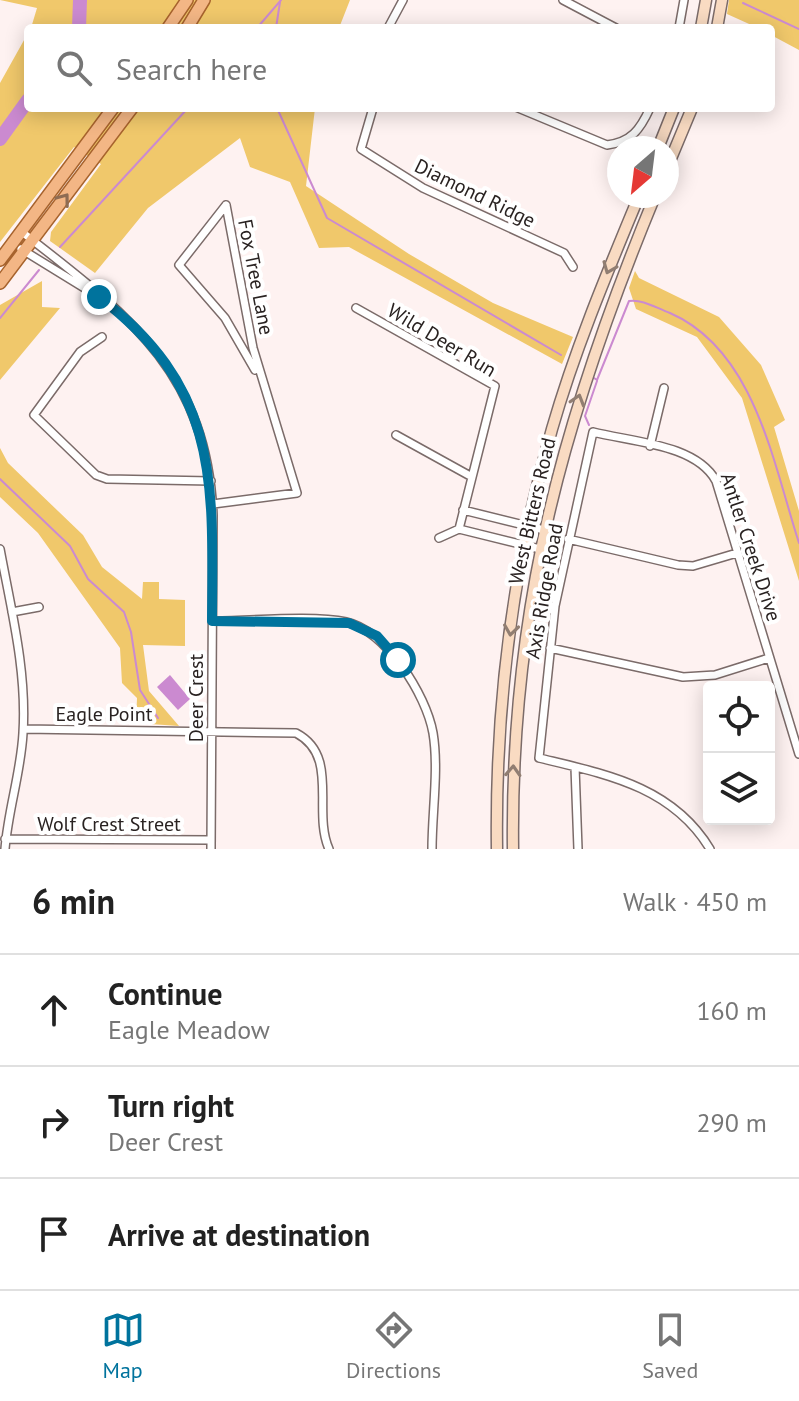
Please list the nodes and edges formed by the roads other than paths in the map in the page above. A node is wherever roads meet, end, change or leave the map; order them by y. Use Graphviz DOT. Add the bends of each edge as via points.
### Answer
graph roads {
  1 [pos="187,0"];
  2 [pos="204,0"];
  3 [pos="403,0"];
  4 [pos="563,0"];
  5 [pos="684,0"];
  6 [pos="706,0"];
  7 [pos="722,0"];
  8 [pos="704,14"];
  9 [pos="718,23"];
  10 [pos="171,24"];
  11 [pos="189,24"];
  12 [pos="390,24"];
  13 [pos="608,24"];
  14 [pos="680,24"];
  15 [pos="702,24"];
  16 [pos="110,112"];
  17 [pos="129,112"];
  18 [pos="372,112"];
  19 [pos="527,112"];
  20 [pos="648,112"];
  21 [pos="672,112"];
  22 [pos="690,112"];
  23 [pos="663,136"];
  24 [pos="679,139"];
  25 [pos="634,208"];
  26 [pos="650,208"];
  27 [pos="22,232"];
  28 [pos="33,240"];
  29 [pos="13,243"];
  30 [pos="24,252"];
  31 [pos="0,260"];
  32 [pos="573,267"];
  33 [pos="0,283"];
  34 [pos="99,297"];
  35 [pos="356,308"];
  36 [pos="591,314"];
  37 [pos="605,320"];
  38 [pos="102,337"];
  39 [pos="263,386"];
  40 [pos="664,388"];
  41 [pos="593,432"];
  42 [pos="396,435"];
  43 [pos="650,446"];
  44 [pos="472,477"];
  45 [pos="211,481"];
  46 [pos="213,504"];
  47 [pos="463,510"];
  48 [pos="493,517"];
  49 [pos="528,525"];
  50 [pos="459,529"];
  51 [pos="544,530"];
  52 [pos="489,535"];
  53 [pos="439,538"];
  54 [pos="568,539"];
  55 [pos="525,545"];
  56 [pos="0,549"];
  57 [pos="540,549"];
  58 [pos="737,553"];
  59 [pos="39,607"];
  60 [pos="12,612"];
  61 [pos="212,621"];
  62 [pos="550,648"];
  63 [pos="769,658"];
  64 [pos="24,729"];
  65 [pos="211,730"];
  66 [pos="799,754"];
  67 [pos="575,767"];
  68 [pos="5,839"];
  69 [pos="211,845"];
  70 [pos="5,849"];
  71 [pos="329,849"];
  72 [pos="432,849"];
  73 [pos="497,849"];
  74 [pos="513,849"];
  75 [pos="578,849"];
  76 [pos="710,849"];
  1 -- 10 [label="main road"];
  2 -- 11 [label="main road"];
  3 -- 12 [label="street"];
  4 -- 13 [label="street"];
  5 -- 14 [label="street"];
  6 -- 8 [label="main road"];
  7 -- 9 [label="main road"];
  8 -- 9 [label="main road"];
  8 -- 15 [label="main road"];
  16 -- 27 [label="main road"];
  28 -- 17 [label="main road, one-way"];
  18 -- 32 [label="street, Diamond Ridge" via="361,149 423,188 564,253"];
  19 -- 20 [label="street" via="607,145 635,134"];
  21 -- 23 [label="main road"];
  22 -- 24 [label="main road"];
  25 -- 36 [label="main road, West Bitters Road, one-way"];
  26 -- 37 [label="main road, West Bitters Road"];
  27 -- 28 [label="street, Deer Crest"];
  27 -- 29 [label="main road"];
  28 -- 30 [label="main road"];
  28 -- 34 [label="street, Deer Crest"];
  29 -- 30 [label="street, Deer Crest"];
  29 -- 31 [label="main road"];
  30 -- 33 [label="main road"];
  30 -- 34 [label="street, Deer Crest"];
  34 -- 45 [label="street, Deer Crest" via="147,338 179,383 201,433"];
  35 -- 44 [label="street, Wild Deer Run" via="495,386"];
  36 -- 37 [label="main road"];
  36 -- 49 [label="main road, West Bitters Road" via="552,429"];
  51 -- 37 [label="main road, West Bitters Road, one-way" via="569,429"];
  38 -- 45 [label="street" via="80,352 34,415 96,475"];
  39 -- 39 [label="street, Fox Tree Lane" via="244,307 226,205 179,265 225,318"];
  39 -- 46 [label="street, Fox Tree Lane" via="297,493"];
  40 -- 43 [label="street"];
  41 -- 43 [label="street, Antler Creek Drive"];
  41 -- 54 [label="street, Axis Ridge Road"];
  42 -- 44 [label="street"];
  43 -- 58 [label="street, Antler Creek Drive" via="689,456 709,468"];
  44 -- 47 [label="street, Wild Deer Run"];
  45 -- 46 [label="street, Deer Crest"];
  46 -- 61 [label="street, Deer Crest"];
  47 -- 48 [label="street"];
  47 -- 50 [label="street, Wild Deer Run"];
  48 -- 49 [label="street"];
  48 -- 52 [label="street"];
  49 -- 51 [label="street"];
  49 -- 55 [label="main road, West Bitters Road"];
  50 -- 52 [label="street"];
  50 -- 53 [label="street"];
  51 -- 57 [label="main road, West Bitters Road"];
  52 -- 55 [label="street"];
  54 -- 58 [label="street" via="678,565"];
  54 -- 62 [label="street, Axis Ridge Road"];
  55 -- 57 [label="street"];
  55 -- 73 [label="main road, West Bitters Road, one-way" via="499,716"];
  56 -- 60 [label="street"];
  74 -- 57 [label="main road, West Bitters Road, one-way" via="516,717"];
  58 -- 63 [label="street, Antler Creek Drive"];
  59 -- 60 [label="street"];
  60 -- 64 [label="street"];
  61 -- 65 [label="street, Deer Crest"];
  61 -- 72 [label="street" via="341,621 364,628 389,647 433,733"];
  62 -- 63 [label="street" via="683,677 715,675"];
  62 -- 67 [label="street, Axis Ridge Road" via="539,758"];
  63 -- 66 [label="street, Antler Creek Drive"];
  64 -- 65 [label="street, Eagle Point"];
  64 -- 68 [label="street"];
  65 -- 69 [label="street, Deer Crest"];
  65 -- 71 [label="street, Eagle Point" via="285,731 307,738 321,761 322,829"];
  67 -- 75 [label="street"];
  67 -- 76 [label="street" via="655,793 691,823"];
  68 -- 69 [label="street, Wolf Crest Street"];
  68 -- 70 [label="street"];
}
